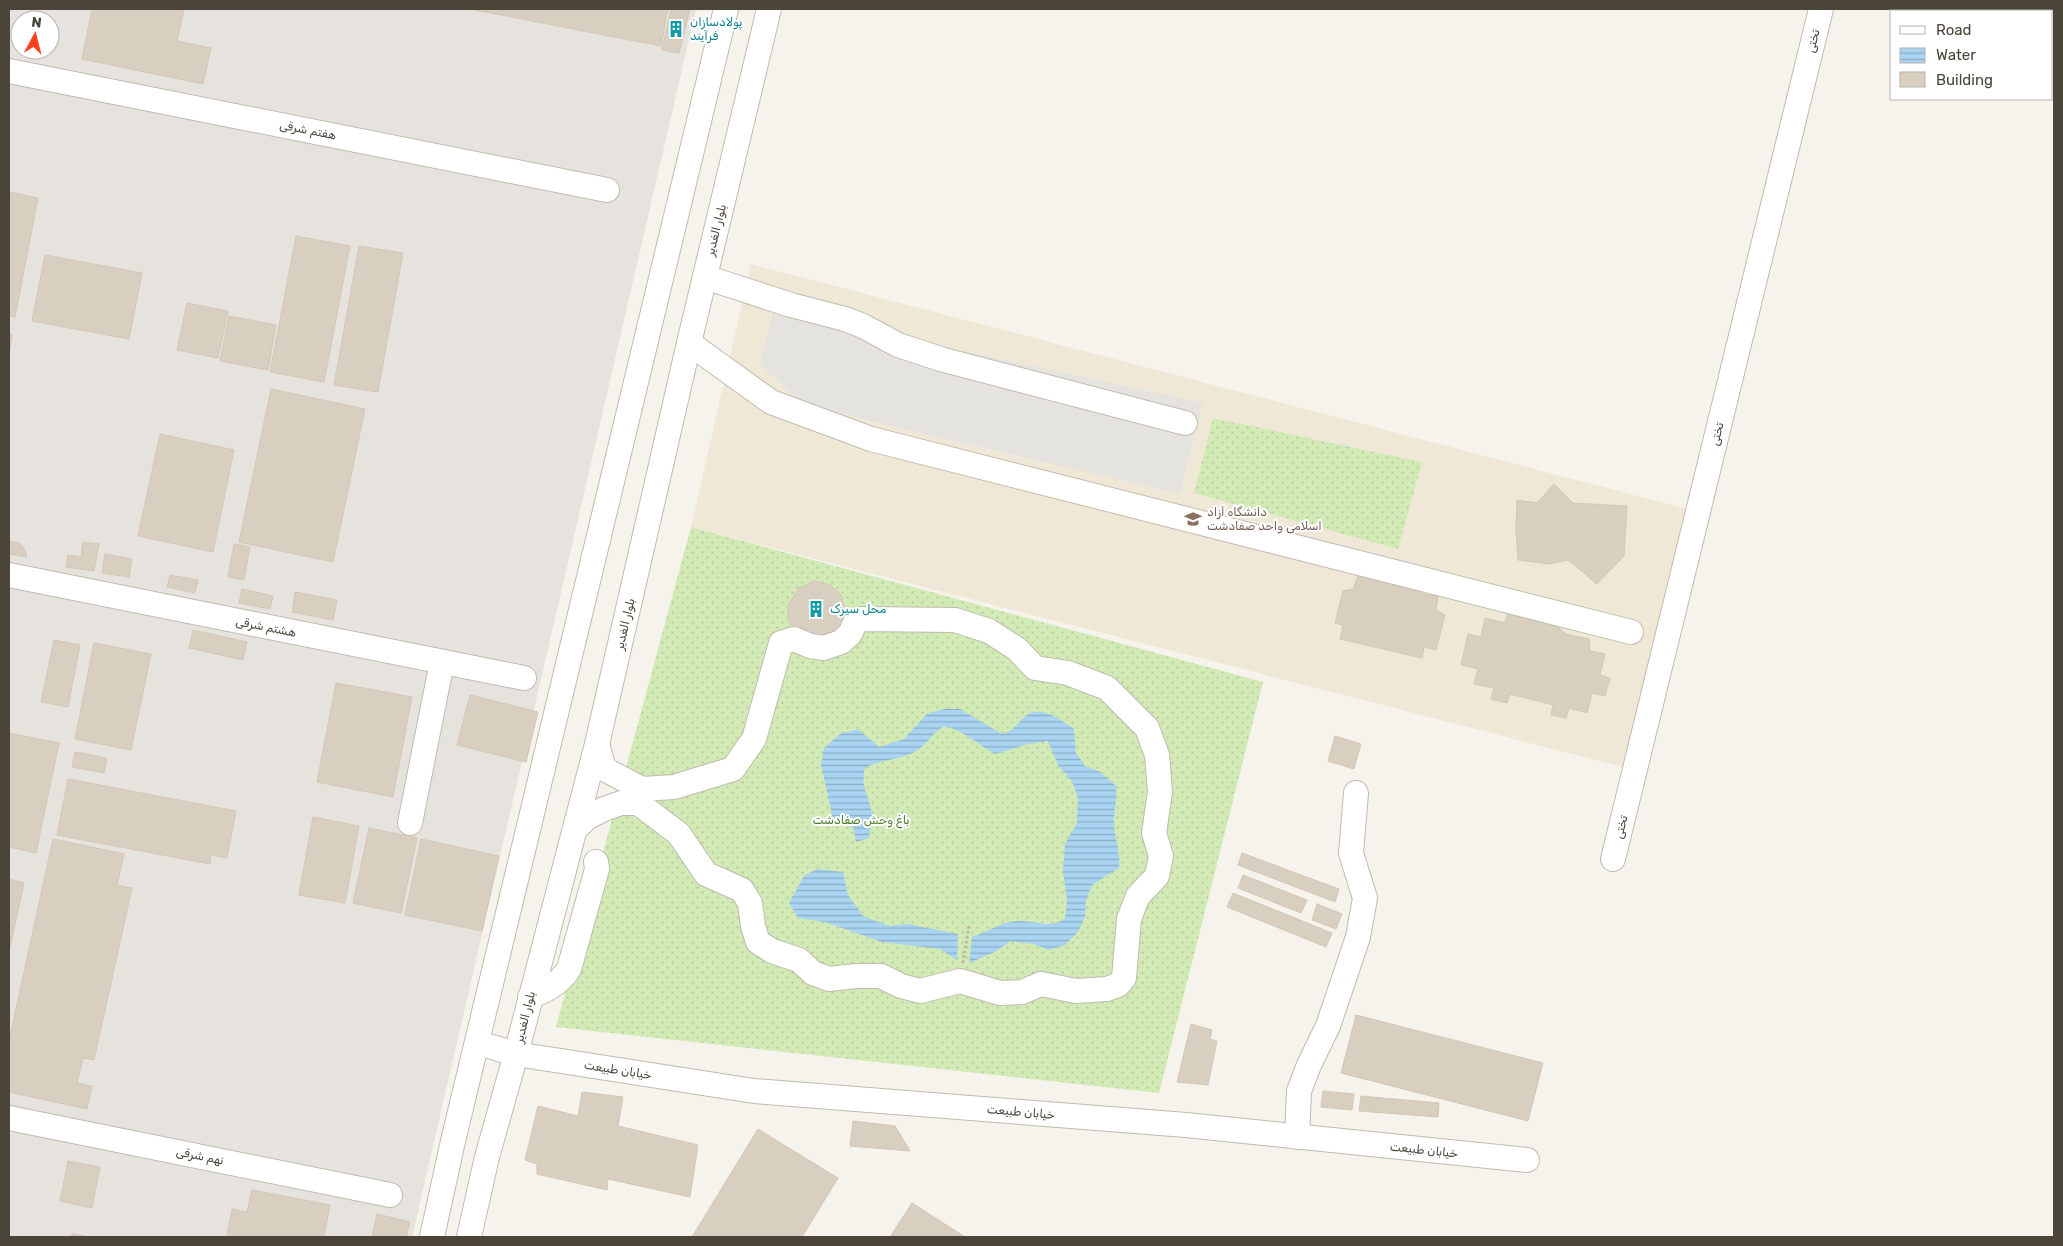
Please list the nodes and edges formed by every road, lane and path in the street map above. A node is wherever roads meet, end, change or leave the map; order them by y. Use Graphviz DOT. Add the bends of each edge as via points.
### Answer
graph roads {
  1 [pos="726,9"];
  2 [pos="769,9"];
  3 [pos="1821,9"];
  4 [pos="9,71"];
  5 [pos="608,190"];
  6 [pos="705,277"];
  7 [pos="689,343"];
  8 [pos="1185,423"];
  9 [pos="9,575"];
  10 [pos="1631,632"];
  11 [pos="442,662"];
  12 [pos="524,678"];
  13 [pos="597,744"];
  14 [pos="1356,793"];
  15 [pos="410,823"];
  16 [pos="576,828"];
  17 [pos="1613,859"];
  18 [pos="596,862"];
  19 [pos="969,925"];
  20 [pos="960,981"];
  21 [pos="530,997"];
  22 [pos="478,1043"];
  23 [pos="516,1054"];
  24 [pos="9,1118"];
  25 [pos="1297,1137"];
  26 [pos="453,1141"];
  27 [pos="486,1156"];
  28 [pos="1527,1160"];
  29 [pos="390,1195"];
  30 [pos="432,1237"];
  31 [pos="469,1237"];
  1 -- 22 [label="street"];
  2 -- 6 [label="street, بلوار الغدیر"];
  3 -- 17 [label="street, تختی"];
  4 -- 5 [label="street, هفتم شرقی"];
  6 -- 7 [label="street, بلوار الغدیر"];
  6 -- 8 [label="street" via="845,319 898,345 944,360"];
  7 -- 10 [label="street" via="771,402 871,439"];
  7 -- 13 [label="street, بلوار الغدیر"];
  9 -- 11 [label="street, هشتم شرقی"];
  11 -- 12 [label="street, هشتم شرقی"];
  11 -- 15 [label="street"];
  13 -- 16 [label="street, بلوار الغدیر"];
  13 -- 20 [label="street" via="604,769 642,789 674,787 733,769 754,739 781,643 794,639 824,648 841,642 862,619 955,620 989,631 1017,649 1035,668 1068,673 1107,688 1147,728 1157,755 1160,792 1154,833 1161,856 1157,876 1138,896 1129,919 1124,978 1118,985 1107,989 1076,991 1041,984 1022,992 1000,993"];
  14 -- 25 [label="street" via="1351,854 1365,898 1358,937 1328,1026 1299,1091"];
  16 -- 20 [label="street" via="604,809 620,803 638,803 679,834 706,874 742,890 750,903 758,942 772,951 799,960 813,972 829,979 881,976 920,991"];
  16 -- 21 [label="street, بلوار الغدیر"];
  18 -- 21 [label="street" via="597,869 570,969 548,990"];
  19 -- 20 [label="path"];
  21 -- 23 [label="street, بلوار الغدیر"];
  22 -- 23 [label="street, خیابان طبیعت"];
  22 -- 26 [label="street"];
  23 -- 25 [label="street, خیابان طبیعت" via="754,1091 1186,1125"];
  23 -- 27 [label="street, بلوار الغدیر"];
  24 -- 29 [label="street, نهم شرقی"];
  25 -- 28 [label="street, خیابان طبیعت"];
  26 -- 27 [label="street"];
  26 -- 30 [label="street"];
  27 -- 31 [label="street, بلوار الغدیر"];
}
